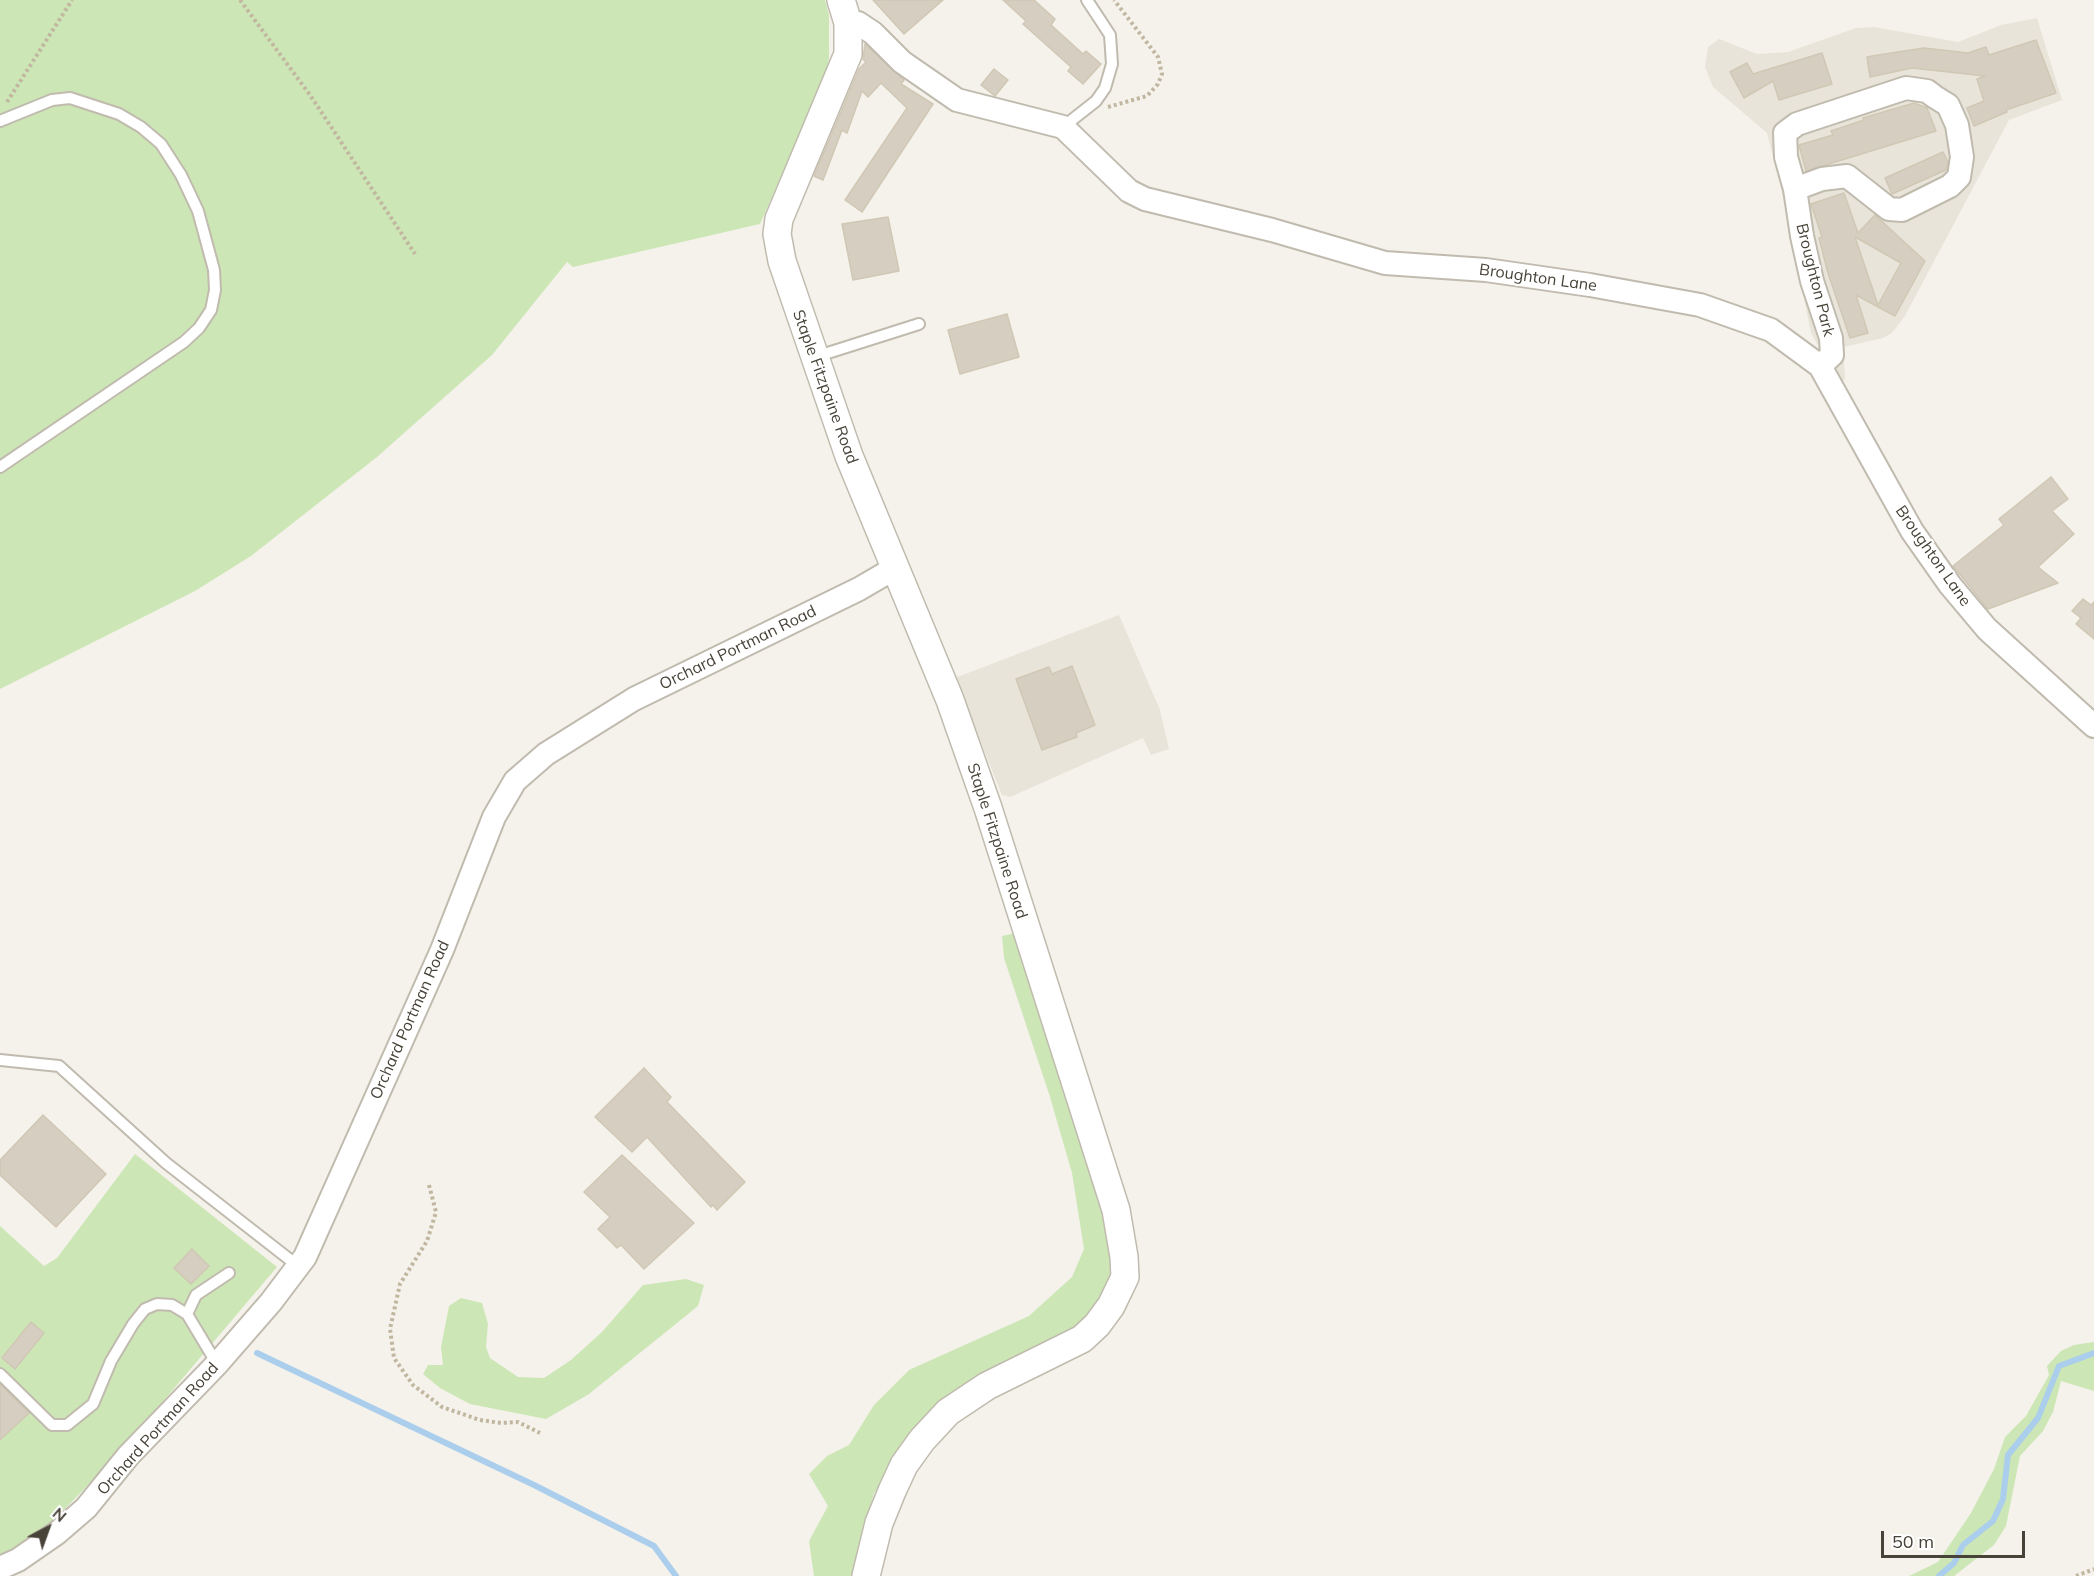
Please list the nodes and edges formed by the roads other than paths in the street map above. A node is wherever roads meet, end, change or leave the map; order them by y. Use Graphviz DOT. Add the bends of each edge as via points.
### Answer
graph roads {
  1 [pos="1087,0"];
  2 [pos="845,12"];
  3 [pos="0,121"];
  4 [pos="1063,127"];
  5 [pos="1795,189"];
  6 [pos="919,324"];
  7 [pos="815,357"];
  8 [pos="1820,366"];
  9 [pos="0,467"];
  10 [pos="895,568"];
  11 [pos="2094,726"];
  12 [pos="0,1060"];
  13 [pos="298,1266"];
  14 [pos="229,1273"];
  15 [pos="187,1314"];
  16 [pos="217,1364"];
  17 [pos="0,1374"];
  18 [pos="0,1568"];
  19 [pos="866,1576"];
  1 -- 4 [label="lane" via="1110,35 1112,63 1105,88"];
  2 -- 4 [label="street, Broughton Lane" via="902,62 957,100"];
  2 -- 7 [label="street, Staple Fitzpaine Road" via="848,54 786,198 777,234 782,261"];
  3 -- 9 [label="lane" via="52,100 70,98 119,114 141,127 161,144 198,211 214,270 215,290 211,310 184,342"];
  4 -- 8 [label="street, Broughton Lane" via="1129,191 1145,199 1385,263 1486,270 1700,305 1771,330"];
  5 -- 5 [label="street, Broughton Park" via="1784,139 1785,133 1797,124 1906,88 1926,91 1948,105 1957,125 1962,157 1959,177 1950,186 1902,210 1888,209 1847,177 1822,179"];
  5 -- 8 [label="street, Broughton Park" via="1812,281 1830,338 1832,355"];
  6 -- 7 [label="lane"];
  7 -- 10 [label="street, Staple Fitzpaine Road" via="849,456"];
  8 -- 11 [label="street, Broughton Lane" via="1912,531 1950,585 1986,629"];
  10 -- 13 [label="street, Orchard Portman Road" via="634,699 546,754 515,782 494,817 424,991"];
  10 -- 19 [label="street, Staple Fitzpaine Road" via="950,700 988,808 1116,1210 1125,1276 1111,1306 1082,1339 987,1386 948,1412 922,1440 892,1491 879,1523"];
  12 -- 13 [label="lane" via="59,1066 166,1163"];
  13 -- 16 [label="street, Orchard Portman Road"];
  14 -- 15 [label="lane" via="196,1295"];
  15 -- 16 [label="lane"];
  15 -- 17 [label="lane" via="172,1305 157,1304 145,1309 111,1361 93,1404 67,1425 52,1425"];
  16 -- 18 [label="street, Orchard Portman Road" via="128,1456 86,1508 47,1540"];
}
